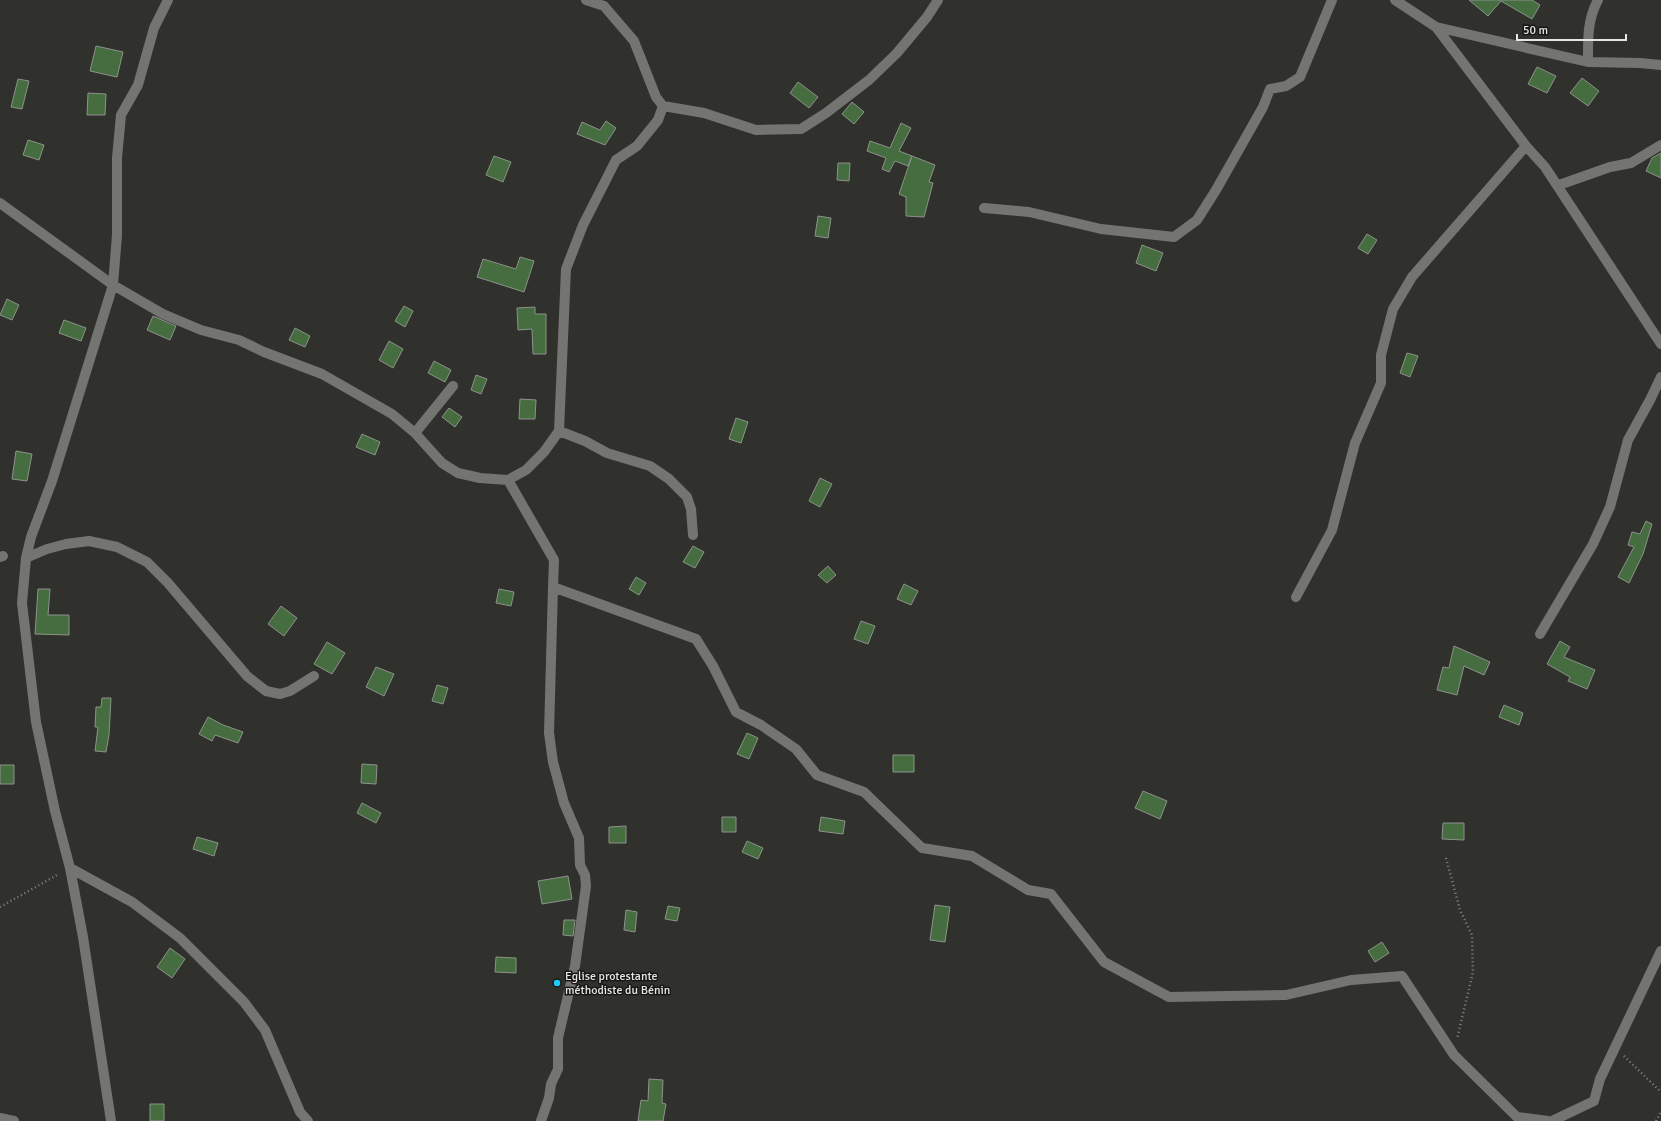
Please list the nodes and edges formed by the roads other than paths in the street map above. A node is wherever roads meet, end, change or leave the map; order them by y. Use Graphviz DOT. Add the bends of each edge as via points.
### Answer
graph roads {
  1 [pos="168,0"];
  2 [pos="586,0"];
  3 [pos="938,0"];
  4 [pos="1332,0"];
  5 [pos="1395,0"];
  6 [pos="1598,0"];
  7 [pos="1436,27"];
  8 [pos="1588,62"];
  9 [pos="1661,65"];
  10 [pos="663,106"];
  11 [pos="1526,146"];
  12 [pos="1661,146"];
  13 [pos="1559,185"];
  14 [pos="0,203"];
  15 [pos="984,208"];
  16 [pos="113,285"];
  17 [pos="1661,344"];
  18 [pos="1661,377"];
  19 [pos="453,386"];
  20 [pos="559,431"];
  21 [pos="415,433"];
  22 [pos="508,480"];
  23 [pos="693,535"];
  24 [pos="26,558"];
  25 [pos="553,587"];
  26 [pos="1296,597"];
  27 [pos="1540,634"];
  28 [pos="314,676"];
  29 [pos="70,868"];
  30 [pos="1661,951"];
  31 [pos="0,1118"];
  32 [pos="14,1121"];
  33 [pos="111,1121"];
  34 [pos="308,1121"];
  35 [pos="541,1121"];
  36 [pos="1548,1121"];
  37 [pos="1552,1121"];
  1 -- 16 [label="street" via="154,28 138,85 121,115"];
  2 -- 10 [label="street" via="604,6 634,41 656,97"];
  3 -- 10 [label="street" via="897,53 869,80 801,129 756,130 704,113"];
  4 -- 15 [label="street" via="1300,77 1286,86 1270,89 1263,106 1201,214 1174,237 1100,229 1029,212"];
  5 -- 7 [label="street"];
  6 -- 8 [label="street" via="1588,28"];
  7 -- 8 [label="street"];
  7 -- 11 [label="street"];
  8 -- 9 [label="street"];
  10 -- 20 [label="street" via="658,120 637,146 616,160 583,225 566,268"];
  11 -- 13 [label="street"];
  11 -- 26 [label="street" via="1412,277 1393,309 1381,355 1381,383 1355,443 1332,530"];
  12 -- 13 [label="street" via="1631,163 1610,167"];
  13 -- 17 [label="street"];
  14 -- 16 [label="street"];
  16 -- 21 [label="street" via="163,314 201,330 239,340 322,374 392,414"];
  16 -- 24 [label="street"];
  18 -- 27 [label="street" via="1628,440 1610,507 1593,544"];
  19 -- 21 [label="street"];
  20 -- 22 [label="street" via="544,452 526,470"];
  20 -- 23 [label="street" via="607,453 650,466 669,479 687,497 691,509"];
  21 -- 22 [label="street" via="442,463 458,473"];
  22 -- 25 [label="street" via="554,560"];
  24 -- 28 [label="street" via="47,549 89,541 117,547 147,562 247,676 266,691 280,694 290,691"];
  24 -- 29 [label="street" via="22,603 36,722"];
  25 -- 35 [label="street" via="549,732 553,762 564,803 579,838 580,865 585,875 586,886 575,966 558,1038 558,1069"];
  25 -- 36 [label="street" via="696,640 713,666 736,712 761,725 796,749 817,775 864,792 922,848 972,856 1028,890 1051,894 1104,962 1169,997 1286,994 1351,980 1402,976 1454,1055 1517,1117"];
  29 -- 33 [label="street"];
  29 -- 34 [label="street" via="132,902 180,938 244,1002 265,1030 300,1112"];
  30 -- 37 [label="street" via="1600,1079 1594,1101"];
  31 -- 32 [label="street"];
}
